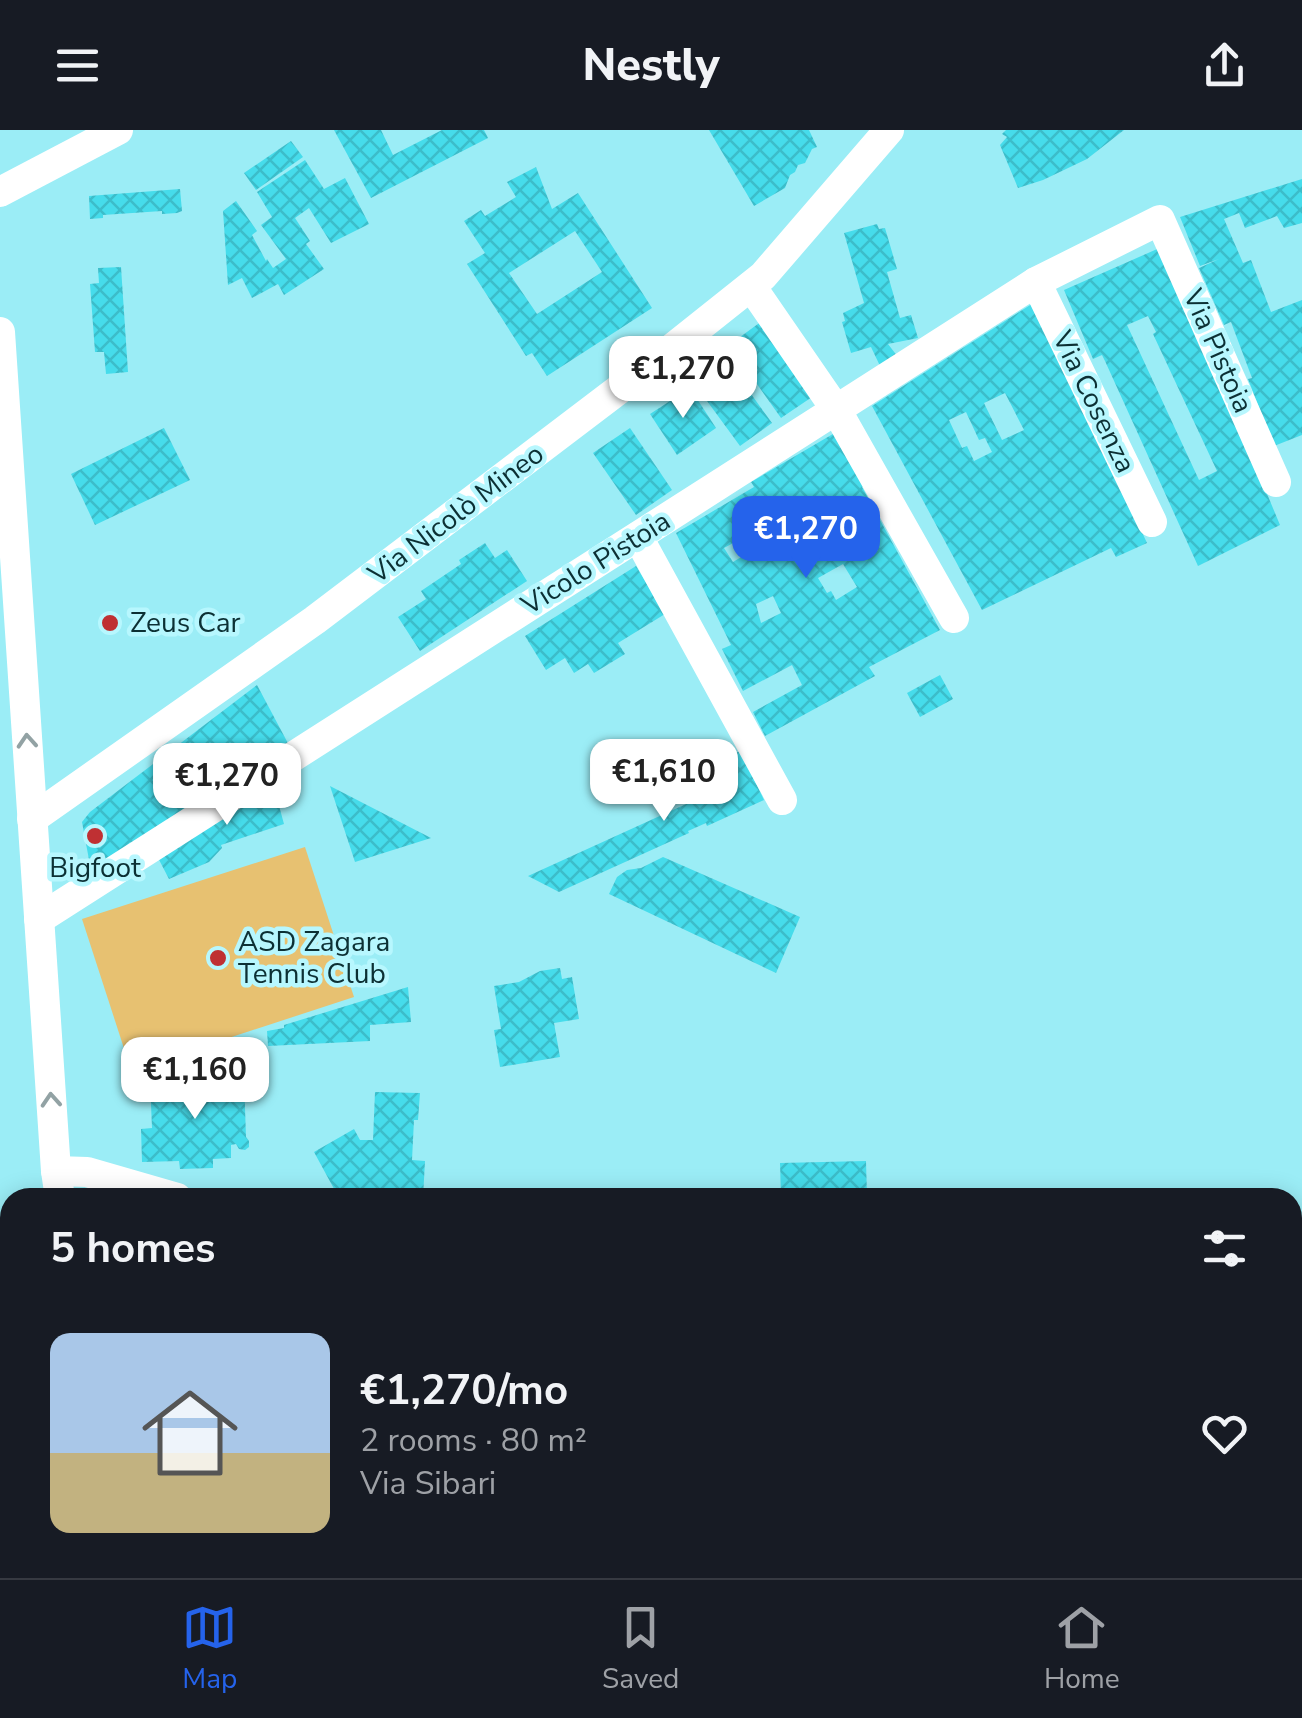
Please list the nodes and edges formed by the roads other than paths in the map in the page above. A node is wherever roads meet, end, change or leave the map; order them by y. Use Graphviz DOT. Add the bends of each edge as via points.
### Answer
graph roads {
  1 [pos="118,130"];
  2 [pos="889,130"];
  3 [pos="0,192"];
  4 [pos="1160,220"];
  5 [pos="1036,282"];
  6 [pos="751,286"];
  7 [pos="0,332"];
  8 [pos="837,411"];
  9 [pos="1276,482"];
  10 [pos="1152,522"];
  11 [pos="638,537"];
  12 [pos="954,618"];
  13 [pos="0,619"];
  14 [pos="22,651"];
  15 [pos="782,800"];
  16 [pos="32,820"];
  17 [pos="39,919"];
  18 [pos="58,1184"];
  19 [pos="142,1188"];
  1 -- 3 [label="street"];
  2 -- 6 [label="street, Via Nicolò Mineo"];
  4 -- 5 [label="street, Vicolo Pistoia"];
  4 -- 9 [label="street, Via Pistoia"];
  5 -- 8 [label="street, Vicolo Pistoia"];
  5 -- 10 [label="street, Via Cosenza"];
  6 -- 8 [label="street"];
  6 -- 16 [label="street, Via Nicolò Mineo" via="315,620"];
  7 -- 14 [label="street"];
  8 -- 11 [label="street, Vicolo Pistoia"];
  8 -- 12 [label="street"];
  11 -- 15 [label="street"];
  11 -- 17 [label="street, Vicolo Pistoia"];
  13 -- 14 [label="street"];
  16 -- 14 [label="street, one-way"];
  16 -- 17 [label="street"];
  18 -- 17 [label="street, one-way"];
  18 -- 19 [label="street" via="87,1172"];
}
